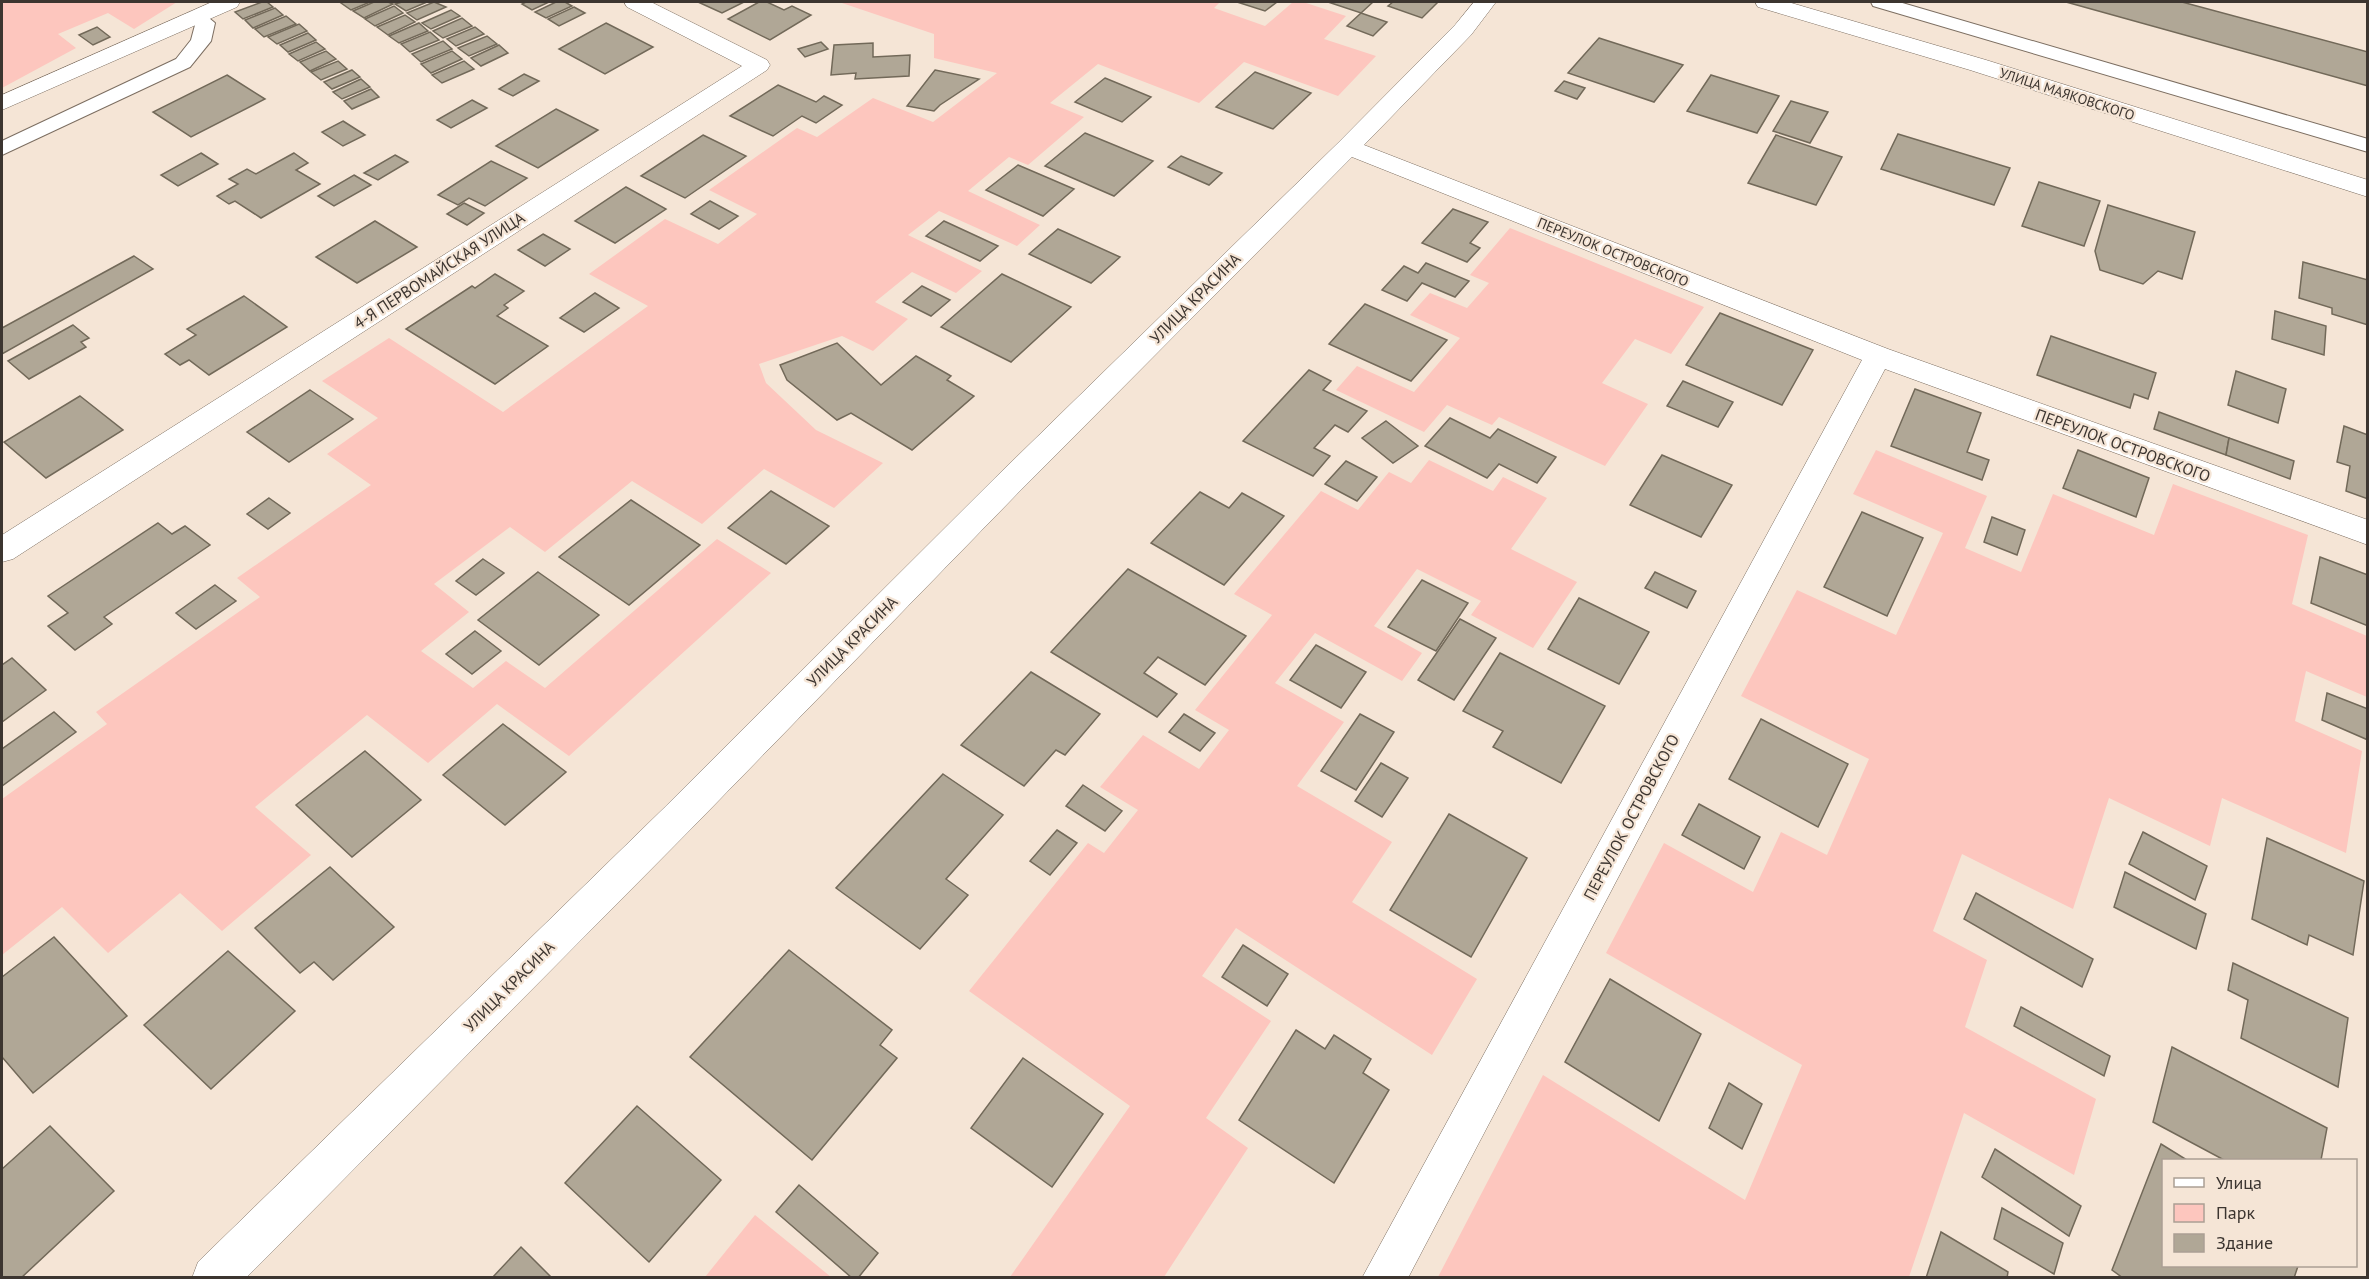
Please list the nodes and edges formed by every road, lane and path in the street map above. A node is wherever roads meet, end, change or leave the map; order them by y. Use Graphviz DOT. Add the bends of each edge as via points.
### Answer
graph roads {
  1 [pos="229,2"];
  2 [pos="635,2"];
  3 [pos="1485,2"];
  4 [pos="1766,2"];
  5 [pos="1880,2"];
  6 [pos="196,16"];
  7 [pos="2,103"];
  8 [pos="2367,146"];
  9 [pos="1348,147"];
  10 [pos="2,149"];
  11 [pos="2367,189"];
  12 [pos="1878,356"];
  13 [pos="2367,533"];
  14 [pos="2,550"];
  15 [pos="214,1278"];
  16 [pos="1384,1278"];
  1 -- 6 [label="street"];
  2 -- 14 [label="street, 4-Я ПЕРВОМАЙСКАЯ УЛИЦА" via="759,65"];
  3 -- 9 [label="street, УЛИЦА КРАСИНА" via="1463,30"];
  4 -- 11 [label="street, УЛИЦА МАЯКОВСКОГО"];
  5 -- 8 [label="lane"];
  6 -- 7 [label="street"];
  6 -- 10 [label="lane" via="205,23 201,41 183,63"];
  9 -- 12 [label="street, ПЕРЕУЛОК ОСТРОВСКОГО"];
  9 -- 15 [label="street, УЛИЦА КРАСИНА"];
  12 -- 13 [label="street, ПЕРЕУЛОК ОСТРОВСКОГО"];
  12 -- 16 [label="street, ПЕРЕУЛОК ОСТРОВСКОГО"];
}
